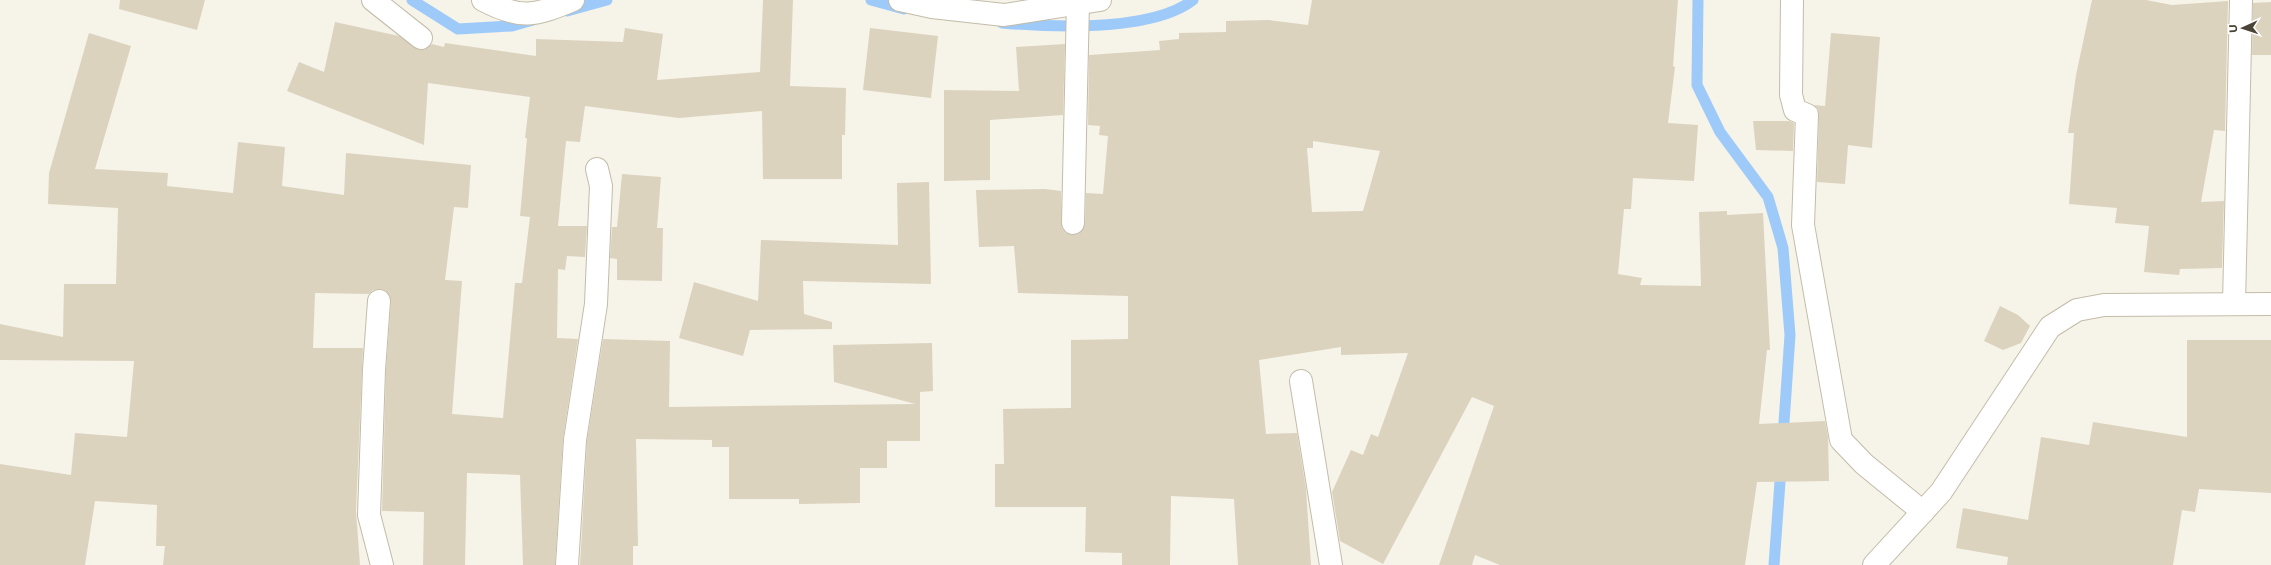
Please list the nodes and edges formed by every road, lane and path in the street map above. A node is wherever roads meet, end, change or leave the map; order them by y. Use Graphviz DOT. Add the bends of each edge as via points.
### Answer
graph roads {
  1 [pos="373,0"];
  2 [pos="483,0"];
  3 [pos="573,0"];
  4 [pos="900,0"];
  5 [pos="1100,0"];
  6 [pos="1792,0"];
  7 [pos="2241,0"];
  8 [pos="1078,9"];
  9 [pos="421,38"];
  10 [pos="598,169"];
  11 [pos="1074,223"];
  12 [pos="380,302"];
  13 [pos="2234,304"];
  14 [pos="2271,304"];
  15 [pos="1302,381"];
  16 [pos="1922,512"];
  17 [pos="382,565"];
  18 [pos="567,565"];
  19 [pos="1331,565"];
  20 [pos="1874,565"];
  1 -- 9 [label="street"];
  2 -- 3 [label="street" via="504,11 534,14"];
  4 -- 8 [label="street" via="932,7 1004,15"];
  5 -- 8 [label="street"];
  6 -- 16 [label="street" via="1791,95 1795,110 1807,115 1803,225 1841,440 1864,464"];
  7 -- 13 [label="street"];
  8 -- 11 [label="street"];
  10 -- 18 [label="street" via="601,186 596,304 575,440"];
  12 -- 17 [label="street" via="374,370 369,514"];
  13 -- 14 [label="street"];
  13 -- 16 [label="street" via="2104,305 2077,310 2050,327 1950,480"];
  15 -- 19 [label="street"];
  16 -- 20 [label="street"];
}
